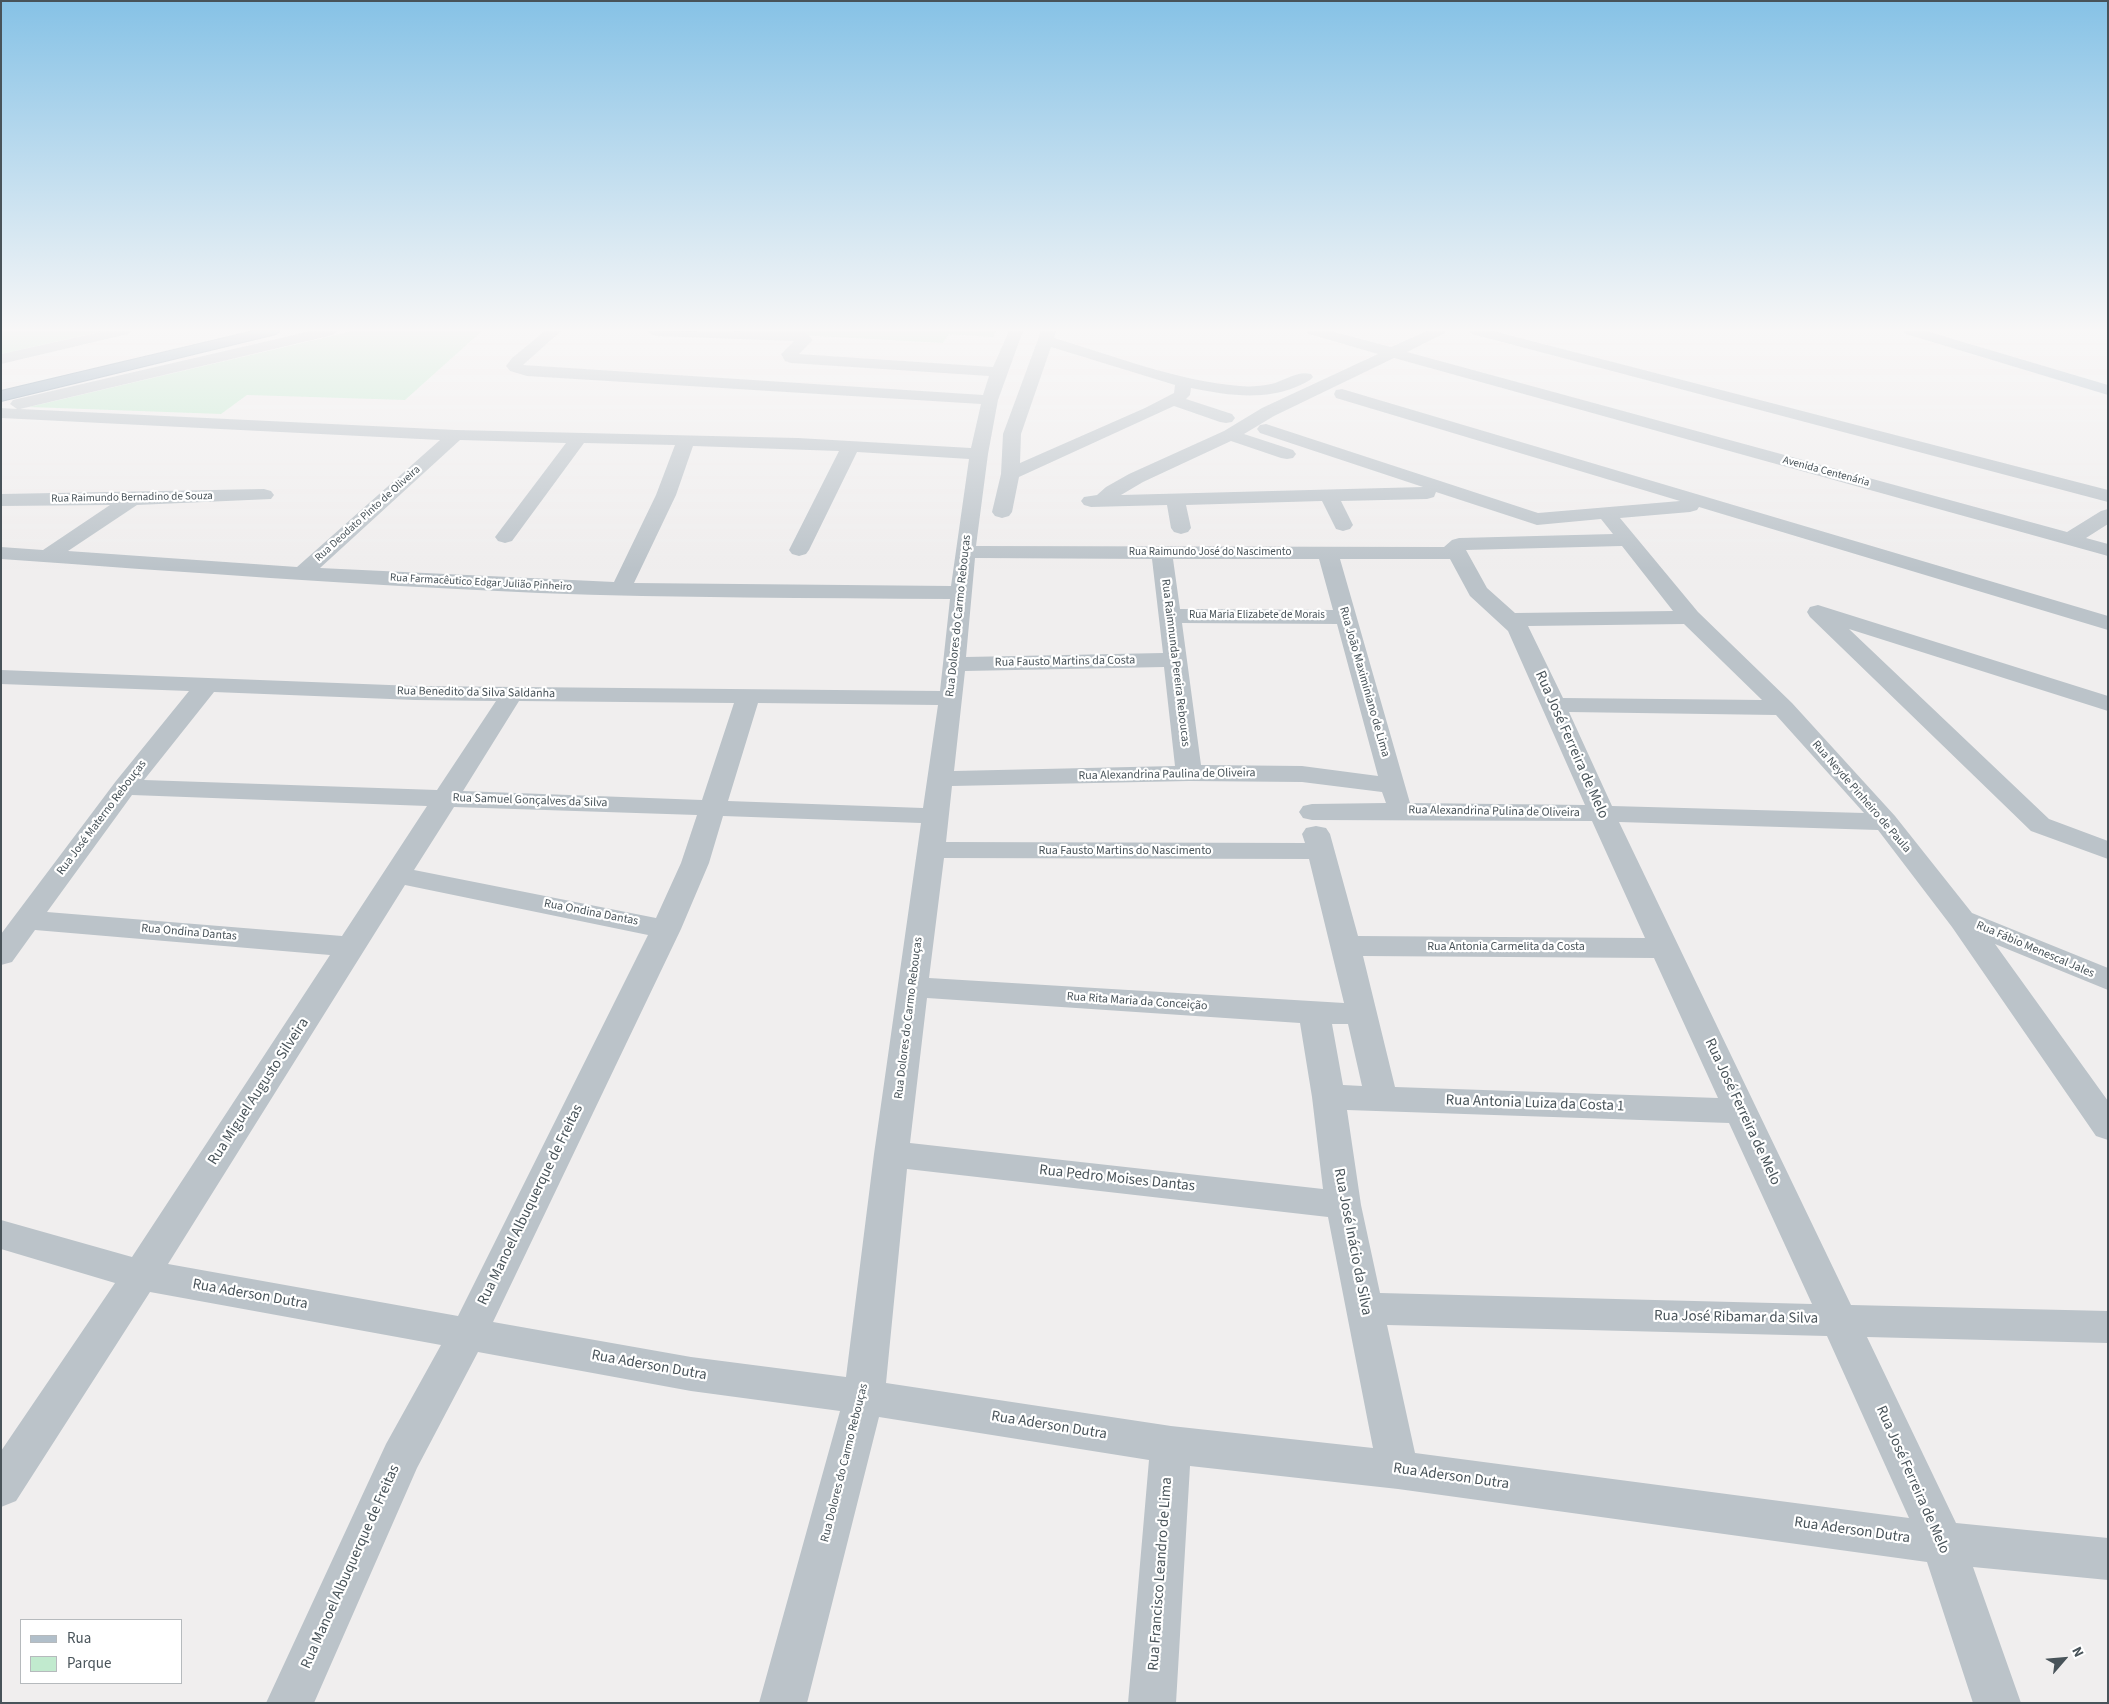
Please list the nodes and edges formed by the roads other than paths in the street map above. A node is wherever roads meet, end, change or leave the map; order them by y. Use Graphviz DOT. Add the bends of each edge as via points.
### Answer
graph roads {
  1 [pos="18,411"];
  2 [pos="988,411"];
  3 [pos="1020,411"];
  4 [pos="1206,411"];
  5 [pos="1272,411"];
  6 [pos="1298,411"];
  7 [pos="1405,411"];
  8 [pos="1602,411"];
  9 [pos="1781,411"];
  10 [pos="1151,412"];
  11 [pos="4,414"];
  12 [pos="1175,420"];
  13 [pos="1228,426"];
  14 [pos="456,435"];
  15 [pos="580,437"];
  16 [pos="686,440"];
  17 [pos="851,446"];
  18 [pos="979,454"];
  19 [pos="1320,465"];
  20 [pos="1010,474"];
  21 [pos="1356,478"];
  22 [pos="1402,493"];
  23 [pos="1427,493"];
  24 [pos="264,495"];
  25 [pos="1329,496"];
  26 [pos="2108,496"];
  27 [pos="1175,498"];
  28 [pos="132,499"];
  29 [pos="1,500"];
  30 [pos="1705,504"];
  31 [pos="1002,512"];
  32 [pos="1606,513"];
  33 [pos="2108,515"];
  34 [pos="1344,524"];
  35 [pos="1181,528"];
  36 [pos="505,537"];
  37 [pos="1628,540"];
  38 [pos="2069,540"];
  39 [pos="1458,548"];
  40 [pos="799,550"];
  41 [pos="2108,550"];
  42 [pos="965,552"];
  43 [pos="1,553"];
  44 [pos="1162,553"];
  45 [pos="1328,554"];
  46 [pos="47,556"];
  47 [pos="302,573"];
  48 [pos="621,589"];
  49 [pos="961,593"];
  50 [pos="1170,616"];
  51 [pos="1345,617"];
  52 [pos="1690,617"];
  53 [pos="1511,620"];
  54 [pos="2108,623"];
  55 [pos="1175,660"];
  56 [pos="955,664"];
  57 [pos="1,677"];
  58 [pos="207,685"];
  59 [pos="512,694"];
  60 [pos="748,696"];
  61 [pos="951,698"];
  62 [pos="1554,704"];
  63 [pos="2108,704"];
  64 [pos="1783,708"];
  65 [pos="1189,773"];
  66 [pos="1302,774"];
  67 [pos="940,779"];
  68 [pos="1393,786"];
  69 [pos="125,787"];
  70 [pos="447,798"];
  71 [pos="713,808"];
  72 [pos="1401,811"];
  73 [pos="1312,812"];
  74 [pos="1602,814"];
  75 [pos="935,816"];
  76 [pos="1886,822"];
  77 [pos="2105,845"];
  78 [pos="931,850"];
  79 [pos="1319,851"];
  80 [pos="398,874"];
  81 [pos="26,920"];
  82 [pos="1962,920"];
  83 [pos="666,929"];
  84 [pos="1346,946"];
  85 [pos="352,947"];
  86 [pos="1666,948"];
  87 [pos="1,955"];
  88 [pos="2108,980"];
  89 [pos="913,987"];
  90 [pos="1314,1013"];
  91 [pos="1362,1014"];
  92 [pos="1329,1097"];
  93 [pos="1381,1098"];
  94 [pos="1742,1111"];
  95 [pos="2108,1127"];
  96 [pos="891,1154"];
  97 [pos="1342,1205"];
  98 [pos="1,1234"];
  99 [pos="141,1275"];
  100 [pos="1365,1309"];
  101 [pos="1839,1320"];
  102 [pos="2108,1327"];
  103 [pos="468,1334"];
  104 [pos="864,1397"];
  105 [pos="1171,1445"];
  106 [pos="1398,1470"];
  107 [pos="1,1487"];
  108 [pos="1943,1544"];
  109 [pos="2108,1559"];
  110 [pos="290,1703"];
  111 [pos="783,1703"];
  112 [pos="1152,1703"];
  113 [pos="1997,1703"];
  1 -- 11 [label="street"];
  2 -- 18 [label="street, Rua Dolores do Carmo Rebouças"];
  3 -- 20 [label="street" via="1012,434"];
  4 -- 13 [label="street"];
  5 -- 13 [label="street"];
  6 -- 32 [label="street" via="1266,429 1537,519"];
  7 -- 30 [label="street"];
  8 -- 38 [label="street, Avenida Centenária"];
  9 -- 26 [label="street"];
  10 -- 12 [label="street"];
  10 -- 20 [label="street"];
  11 -- 14 [label="street"];
  13 -- 19 [label="street"];
  13 -- 27 [label="street" via="1098,500"];
  14 -- 15 [label="street"];
  14 -- 47 [label="street, Rua Deodato Pinto de Oliveira"];
  15 -- 16 [label="street"];
  15 -- 36 [label="street"];
  16 -- 17 [label="street"];
  16 -- 48 [label="street" via="670,487"];
  17 -- 18 [label="street"];
  17 -- 40 [label="street"];
  18 -- 42 [label="street, Rua Dolores do Carmo Rebouças"];
  20 -- 31 [label="street"];
  21 -- 22 [label="street"];
  22 -- 23 [label="street"];
  22 -- 25 [label="street"];
  24 -- 28 [label="street, Rua Raimundo Bernadino de Souza"];
  25 -- 27 [label="street"];
  25 -- 34 [label="street"];
  27 -- 35 [label="street"];
  28 -- 29 [label="street, Rua Raimundo Bernadino de Souza"];
  28 -- 46 [label="street"];
  30 -- 32 [label="street"];
  30 -- 54 [label="street"];
  32 -- 37 [label="street, Rua Neyde Pinheiro de Paula"];
  33 -- 38 [label="street"];
  37 -- 39 [label="street, Rua Raimundo José do Nascimento"];
  37 -- 52 [label="street, Rua Neyde Pinheiro de Paula"];
  38 -- 41 [label="street, Avenida Centenária"];
  39 -- 45 [label="street, Rua Raimundo José do Nascimento"];
  39 -- 53 [label="street, Rua José Ferreira de Melo" via="1478,591"];
  42 -- 44 [label="street, Rua Raimundo José do Nascimento"];
  42 -- 49 [label="street, Rua Dolores do Carmo Rebouças"];
  43 -- 46 [label="street, Rua Farmacêutico Edgar Julião Pinheiro"];
  44 -- 45 [label="street, Rua Raimundo José do Nascimento"];
  44 -- 50 [label="street, Rua Raimnunda Pereira Reboucas"];
  45 -- 51 [label="street, Rua João Maximiniano de Lima"];
  46 -- 47 [label="street, Rua Farmacêutico Edgar Julião Pinheiro"];
  47 -- 48 [label="street, Rua Farmacêutico Edgar Julião Pinheiro"];
  48 -- 49 [label="street, Rua Farmacêutico Edgar Julião Pinheiro"];
  49 -- 56 [label="street, Rua Dolores do Carmo Rebouças"];
  50 -- 51 [label="street, Rua Maria Elizabete de Morais"];
  50 -- 55 [label="street, Rua Raimnunda Pereira Reboucas"];
  51 -- 68 [label="street, Rua João Maximiniano de Lima"];
  52 -- 53 [label="street"];
  52 -- 64 [label="street, Rua Neyde Pinheiro de Paula"];
  53 -- 62 [label="street, Rua José Ferreira de Melo" via="1518,628"];
  55 -- 56 [label="street, Rua Fausto Martins da Costa"];
  55 -- 65 [label="street, Rua Raimnunda Pereira Reboucas"];
  56 -- 61 [label="street, Rua Dolores do Carmo Rebouças"];
  57 -- 58 [label="street, Rua Benedito da Silva Saldanha"];
  58 -- 59 [label="street, Rua Benedito da Silva Saldanha"];
  58 -- 69 [label="street, Rua José Materno Rebouças"];
  59 -- 60 [label="street, Rua Benedito da Silva Saldanha"];
  59 -- 70 [label="street, Rua Miguel Augusto Silveira"];
  60 -- 61 [label="street, Rua Benedito da Silva Saldanha"];
  60 -- 71 [label="street, Rua Manoel Albuquerque de Freitas"];
  61 -- 67 [label="street, Rua Dolores do Carmo Rebouças"];
  62 -- 64 [label="street"];
  62 -- 74 [label="street, Rua José Ferreira de Melo"];
  63 -- 77 [label="street" via="1818,612 2040,825"];
  64 -- 76 [label="street, Rua Neyde Pinheiro de Paula"];
  65 -- 66 [label="street, Rua Alexandrina Paulina de Oliveira"];
  65 -- 67 [label="street, Rua Alexandrina Paulina de Oliveira"];
  66 -- 68 [label="street, Rua Alexandrina Paulina de Oliveira"];
  66 -- 73 [label="street"];
  67 -- 75 [label="street, Rua Dolores do Carmo Rebouças"];
  68 -- 72 [label="street, Rua João Maximiniano de Lima"];
  69 -- 70 [label="street, Rua Samuel Gonçalves da Silva"];
  69 -- 81 [label="street, Rua José Materno Rebouças"];
  70 -- 71 [label="street, Rua Samuel Gonçalves da Silva"];
  70 -- 80 [label="street, Rua Miguel Augusto Silveira"];
  71 -- 75 [label="street, Rua Samuel Gonçalves da Silva"];
  71 -- 83 [label="street, Rua Manoel Albuquerque de Freitas" via="695,863"];
  72 -- 73 [label="street, Rua Alexandrina Pulina de Oliveira"];
  72 -- 74 [label="street, Rua Alexandrina Pulina de Oliveira"];
  73 -- 79 [label="street"];
  74 -- 76 [label="street, Rua Alexandrina Pulina de Oliveira"];
  74 -- 86 [label="street, Rua José Ferreira de Melo"];
  75 -- 78 [label="street, Rua Dolores do Carmo Rebouças"];
  76 -- 82 [label="street, Rua Neyde Pinheiro de Paula"];
  78 -- 79 [label="street, Rua Fausto Martins do Nascimento"];
  78 -- 89 [label="street, Rua Dolores do Carmo Rebouças"];
  79 -- 84 [label="street"];
  80 -- 83 [label="street, Rua Ondina Dantas"];
  80 -- 85 [label="street, Rua Miguel Augusto Silveira"];
  81 -- 85 [label="street, Rua Ondina Dantas"];
  81 -- 87 [label="street, Rua José Materno Rebouças"];
  82 -- 88 [label="street, Rua Fábio Menescal Jales"];
  82 -- 95 [label="street, Rua Neyde Pinheiro de Paula"];
  83 -- 103 [label="street, Rua Manoel Albuquerque de Freitas"];
  84 -- 86 [label="street, Rua Antonia Carmelita da Costa"];
  84 -- 91 [label="street"];
  85 -- 99 [label="street, Rua Miguel Augusto Silveira"];
  86 -- 94 [label="street, Rua José Ferreira de Melo"];
  89 -- 90 [label="street, Rua Rita Maria da Conceição"];
  89 -- 96 [label="street, Rua Dolores do Carmo Rebouças"];
  90 -- 91 [label="street, Rua Rita Maria da Conceição"];
  90 -- 92 [label="street, Rua José Inácio da Silva"];
  91 -- 93 [label="street"];
  92 -- 93 [label="street, Rua Antonia Luiza da Costa 1"];
  92 -- 97 [label="street, Rua José Inácio da Silva"];
  93 -- 94 [label="street, Rua Antonia Luiza da Costa 1"];
  94 -- 101 [label="street, Rua José Ferreira de Melo"];
  96 -- 97 [label="street, Rua Pedro Moises Dantas"];
  96 -- 104 [label="street, Rua Dolores do Carmo Rebouças"];
  97 -- 100 [label="street, Rua José Inácio da Silva"];
  98 -- 99 [label="street, Rua Aderson Dutra"];
  99 -- 103 [label="street, Rua Aderson Dutra"];
  99 -- 107 [label="street, Rua Miguel Augusto Silveira"];
  100 -- 101 [label="street, Rua José Ribamar da Silva"];
  100 -- 106 [label="street, Rua José Inácio da Silva"];
  101 -- 102 [label="street, Rua José Ribamar da Silva"];
  101 -- 108 [label="street, Rua José Ferreira de Melo"];
  103 -- 104 [label="street, Rua Aderson Dutra" via="691,1374"];
  103 -- 110 [label="street, Rua Manoel Albuquerque de Freitas" via="401,1457"];
  104 -- 105 [label="street, Rua Aderson Dutra"];
  104 -- 111 [label="street, Rua Dolores do Carmo Rebouças"];
  105 -- 106 [label="street, Rua Aderson Dutra"];
  105 -- 112 [label="street, Rua Francisco Leandro de Lima"];
  106 -- 108 [label="street, Rua Aderson Dutra"];
  108 -- 109 [label="street, Rua Aderson Dutra"];
  108 -- 113 [label="street, Rua José Ferreira de Melo"];
}
